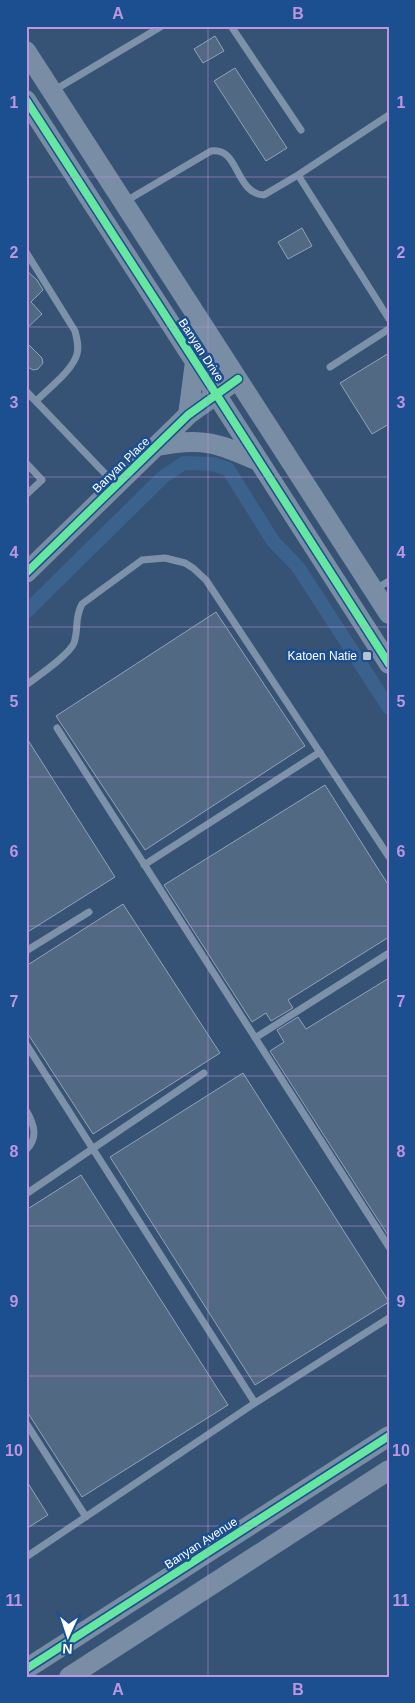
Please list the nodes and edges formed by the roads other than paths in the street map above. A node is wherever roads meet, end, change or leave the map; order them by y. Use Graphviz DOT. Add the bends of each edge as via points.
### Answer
graph roads {
  1 [pos="162,26"];
  2 [pos="231,26"];
  3 [pos="26,52"];
  4 [pos="52,92"];
  5 [pos="26,100"];
  6 [pos="389,115"];
  7 [pos="301,130"];
  8 [pos="298,175"];
  9 [pos="124,203"];
  10 [pos="26,252"];
  11 [pos="389,320"];
  12 [pos="389,329"];
  13 [pos="195,362"];
  14 [pos="330,367"];
  15 [pos="238,379"];
  16 [pos="26,391"];
  17 [pos="216,394"];
  18 [pos="36,401"];
  19 [pos="188,416"];
  20 [pos="157,446"];
  21 [pos="258,461"];
  22 [pos="26,463"];
  23 [pos="117,485"];
  24 [pos="26,495"];
  25 [pos="26,574"];
  26 [pos="381,586"];
  27 [pos="389,614"];
  28 [pos="389,664"];
  29 [pos="26,685"];
  30 [pos="57,728"];
  31 [pos="320,752"];
  32 [pos="389,858"];
  33 [pos="144,864"];
  34 [pos="89,912"];
  35 [pos="26,950"];
  36 [pos="389,952"];
  37 [pos="255,1038"];
  38 [pos="26,1044"];
  39 [pos="204,1074"];
  40 [pos="26,1110"];
  41 [pos="92,1148"];
  42 [pos="26,1150"];
  43 [pos="26,1194"];
  44 [pos="389,1247"];
  45 [pos="389,1318"];
  46 [pos="255,1403"];
  47 [pos="26,1423"];
  48 [pos="389,1436"];
  49 [pos="389,1470"];
  50 [pos="86,1517"];
  51 [pos="26,1557"];
  52 [pos="26,1669"];
  53 [pos="69,1677"];
  1 -- 4 [label="lane"];
  2 -- 7 [label="lane"];
  3 -- 4 [label="street, Banyan Drive"];
  4 -- 9 [label="street, Banyan Drive"];
  5 -- 13 [label="street, Banyan Drive"];
  6 -- 8 [label="lane"];
  8 -- 9 [label="lane" via="264,195 258,195 247,188 226,153 217,150"];
  8 -- 11 [label="lane"];
  9 -- 15 [label="street, Banyan Drive"];
  10 -- 18 [label="lane" via="75,331 78,344 72,365"];
  12 -- 14 [label="lane"];
  13 -- 17 [label="street, Banyan Drive"];
  13 -- 19 [label="street"];
  15 -- 17 [label="street, Banyan Place"];
  15 -- 26 [label="street, Banyan Drive"];
  16 -- 18 [label="lane"];
  17 -- 19 [label="street, Banyan Place"];
  17 -- 21 [label="street, Banyan Drive"];
  18 -- 23 [label="lane"];
  19 -- 20 [label="street, Banyan Place"];
  20 -- 21 [label="street" via="199,441 226,446"];
  20 -- 23 [label="street, Banyan Place"];
  21 -- 28 [label="street, Banyan Drive"];
  22 -- 24 [label="lane" via="42,480"];
  23 -- 25 [label="street, Banyan Place"];
  26 -- 27 [label="street, Banyan Drive"];
  29 -- 31 [label="lane" via="74,643 77,614 82,604 142,560 165,558 185,563 206,580"];
  30 -- 33 [label="lane"];
  31 -- 32 [label="lane"];
  31 -- 33 [label="lane"];
  33 -- 37 [label="lane"];
  34 -- 35 [label="lane"];
  36 -- 37 [label="lane"];
  37 -- 44 [label="lane"];
  38 -- 41 [label="lane"];
  39 -- 41 [label="lane"];
  40 -- 42 [label="lane" via="35,1135 32,1145"];
  41 -- 43 [label="lane"];
  41 -- 46 [label="lane"];
  45 -- 46 [label="lane"];
  46 -- 50 [label="lane"];
  47 -- 50 [label="lane"];
  48 -- 52 [label="street, Banyan Avenue"];
  49 -- 53 [label="street"];
  50 -- 51 [label="lane"];
}
